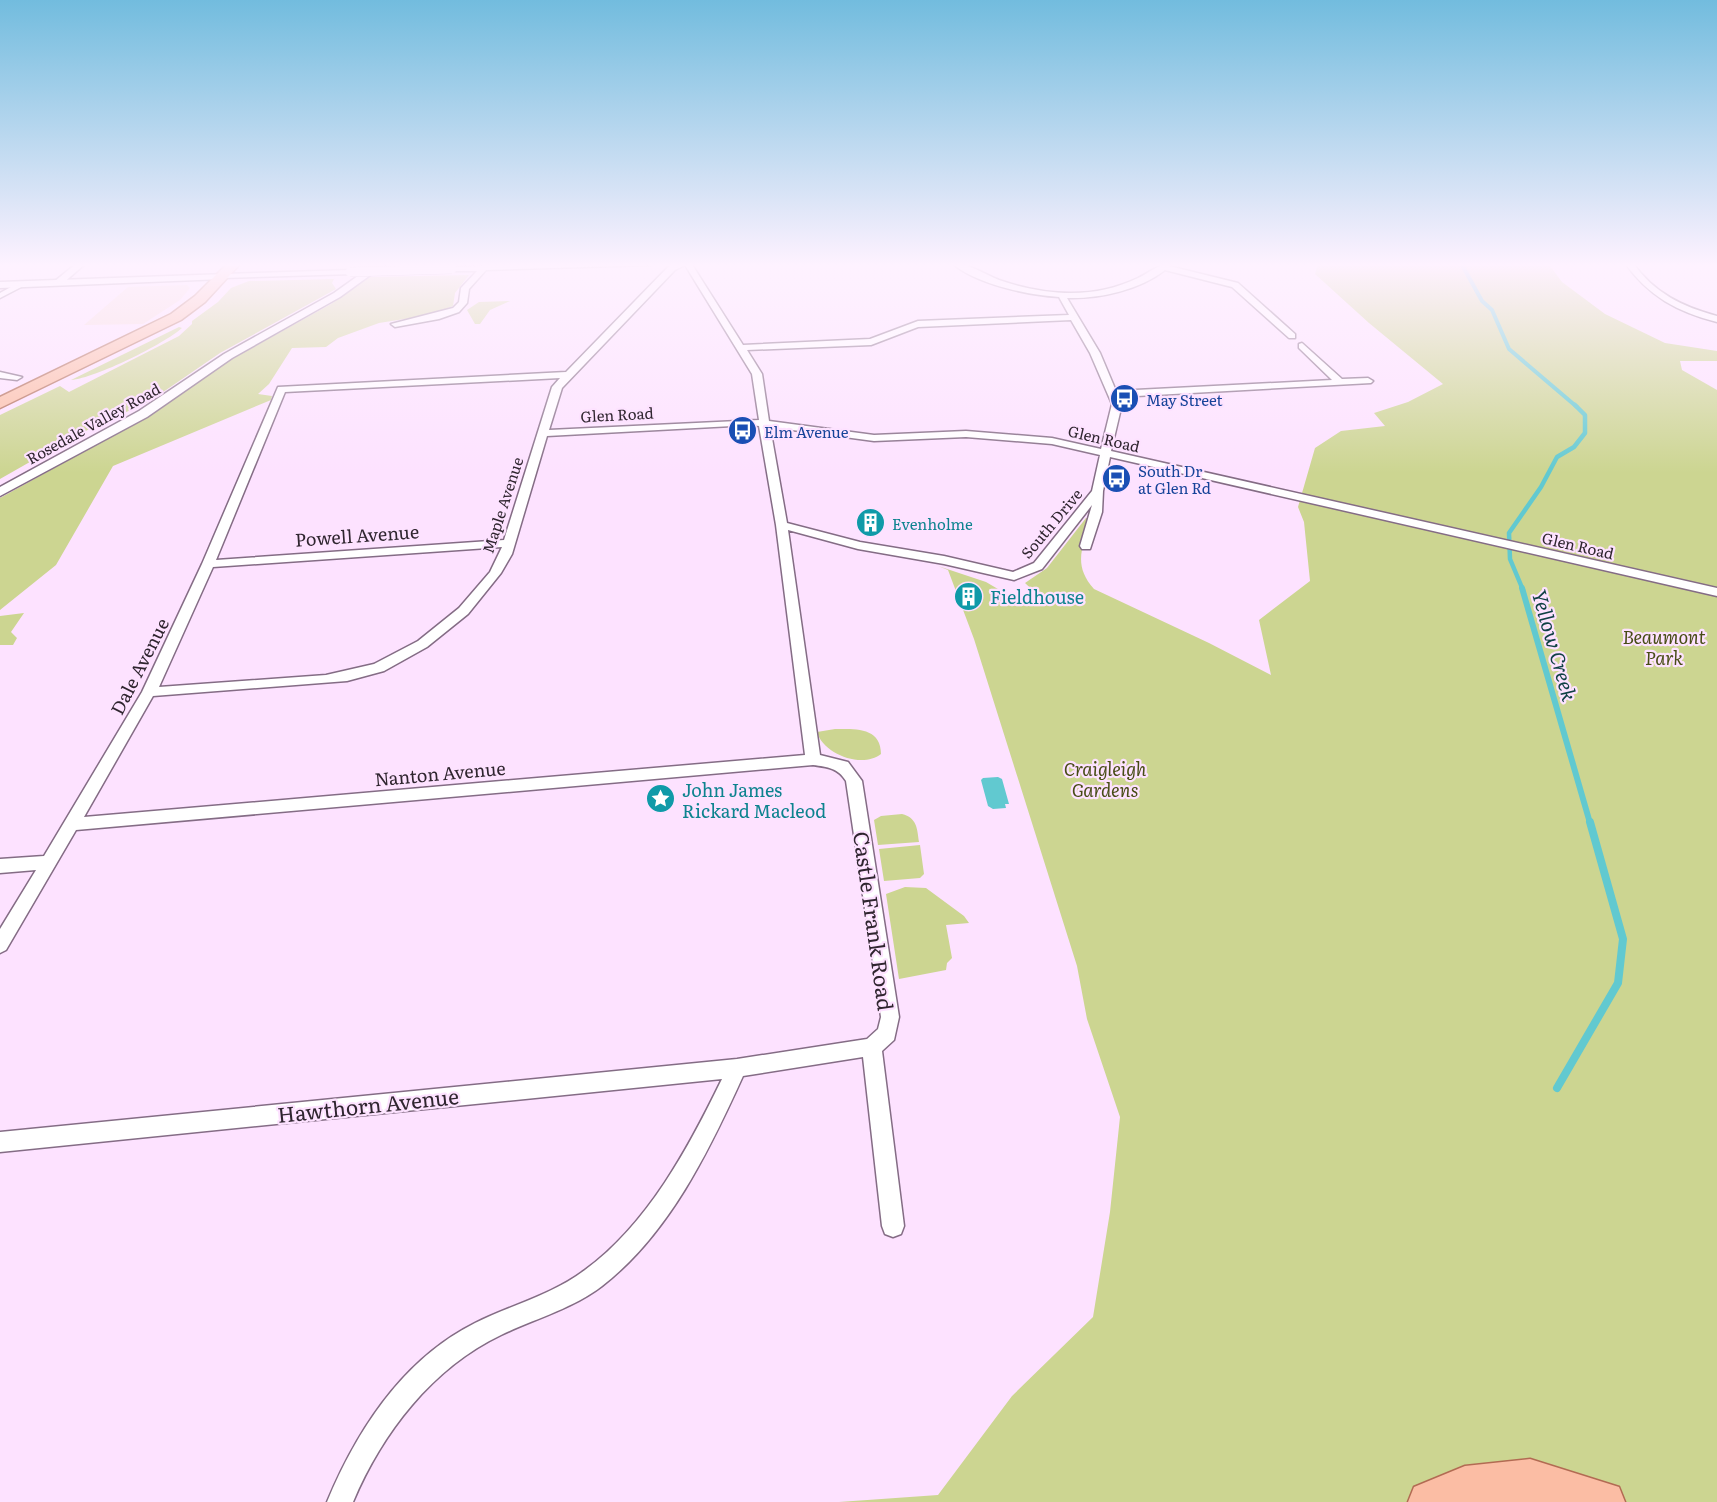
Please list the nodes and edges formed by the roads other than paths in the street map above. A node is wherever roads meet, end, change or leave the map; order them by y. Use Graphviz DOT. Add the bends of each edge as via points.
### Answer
graph roads {
  1 [pos="143,333"];
  2 [pos="269,333"];
  3 [pos="608,333"];
  4 [pos="732,333"];
  5 [pos="892,333"];
  6 [pos="1082,333"];
  7 [pos="1289,333"];
  8 [pos="1292,336"];
  9 [pos="1302,346"];
  10 [pos="742,348"];
  11 [pos="0,375"];
  12 [pos="566,375"];
  13 [pos="17,377"];
  14 [pos="1368,381"];
  15 [pos="1340,383"];
  16 [pos="1115,394"];
  17 [pos="0,403"];
  18 [pos="763,423"];
  19 [pos="544,433"];
  20 [pos="1104,454"];
  21 [pos="1097,491"];
  22 [pos="0,492"];
  23 [pos="782,525"];
  24 [pos="509,543"];
  25 [pos="1086,546"];
  26 [pos="208,564"];
  27 [pos="1717,592"];
  28 [pos="149,692"];
  29 [pos="813,760"];
  30 [pos="70,824"];
  31 [pos="48,862"];
  32 [pos="0,866"];
  33 [pos="0,945"];
  34 [pos="872,1047"];
  35 [pos="737,1068"];
  36 [pos="0,1142"];
  37 [pos="893,1226"];
  38 [pos="340,1502"];
  39 [pos="1429,1502"];
  40 [pos="1604,1502"];
  1 -- 17 [label="main road"];
  2 -- 22 [label="street, Rosedale Valley Road" via="143,414"];
  3 -- 12 [label="street, Maple Avenue"];
  4 -- 10 [label="street"];
  5 -- 10 [label="street" via="871,342"];
  6 -- 16 [label="street"];
  7 -- 8 [label="street"];
  9 -- 15 [label="street"];
  10 -- 18 [label="street" via="757,374"];
  11 -- 13 [label="street"];
  12 -- 19 [label="street, Maple Avenue" via="556,387"];
  12 -- 26 [label="street, Dale Avenue" via="281,389"];
  14 -- 15 [label="street"];
  15 -- 16 [label="street"];
  16 -- 20 [label="street, South Drive" via="1115,415"];
  18 -- 19 [label="street, Glen Road"];
  18 -- 20 [label="street, Glen Road" via="874,438 1002,435 1052,441"];
  18 -- 23 [label="street"];
  19 -- 24 [label="street, Maple Avenue"];
  20 -- 21 [label="street, South Drive"];
  20 -- 27 [label="street, Glen Road"];
  21 -- 23 [label="street, South Drive" via="1038,566 1014,576 858,545"];
  21 -- 25 [label="street, South Drive" via="1099,502"];
  23 -- 29 [label="street"];
  24 -- 26 [label="street, Powell Avenue"];
  24 -- 28 [label="street, Maple Avenue" via="497,572 466,609 445,628 375,669 331,679"];
  26 -- 28 [label="street, Dale Avenue"];
  28 -- 30 [label="street, Dale Avenue"];
  29 -- 30 [label="street, Nanton Avenue"];
  29 -- 34 [label="street, Castle Frank Road" via="840,762 850,770 854,781 890,1017 887,1034"];
  30 -- 31 [label="street, Dale Avenue"];
  31 -- 32 [label="street"];
  31 -- 33 [label="street, Dale Avenue"];
  34 -- 35 [label="street"];
  34 -- 37 [label="street"];
  35 -- 36 [label="street, Hawthorn Avenue"];
  35 -- 38 [label="street" via="720,1106 665,1197 633,1240 596,1277 558,1300 518,1314 477,1335 414,1385 379,1430 349,1479"];
  39 -- 40 [label="main road" via="1465,1487 1530,1480"];
}
